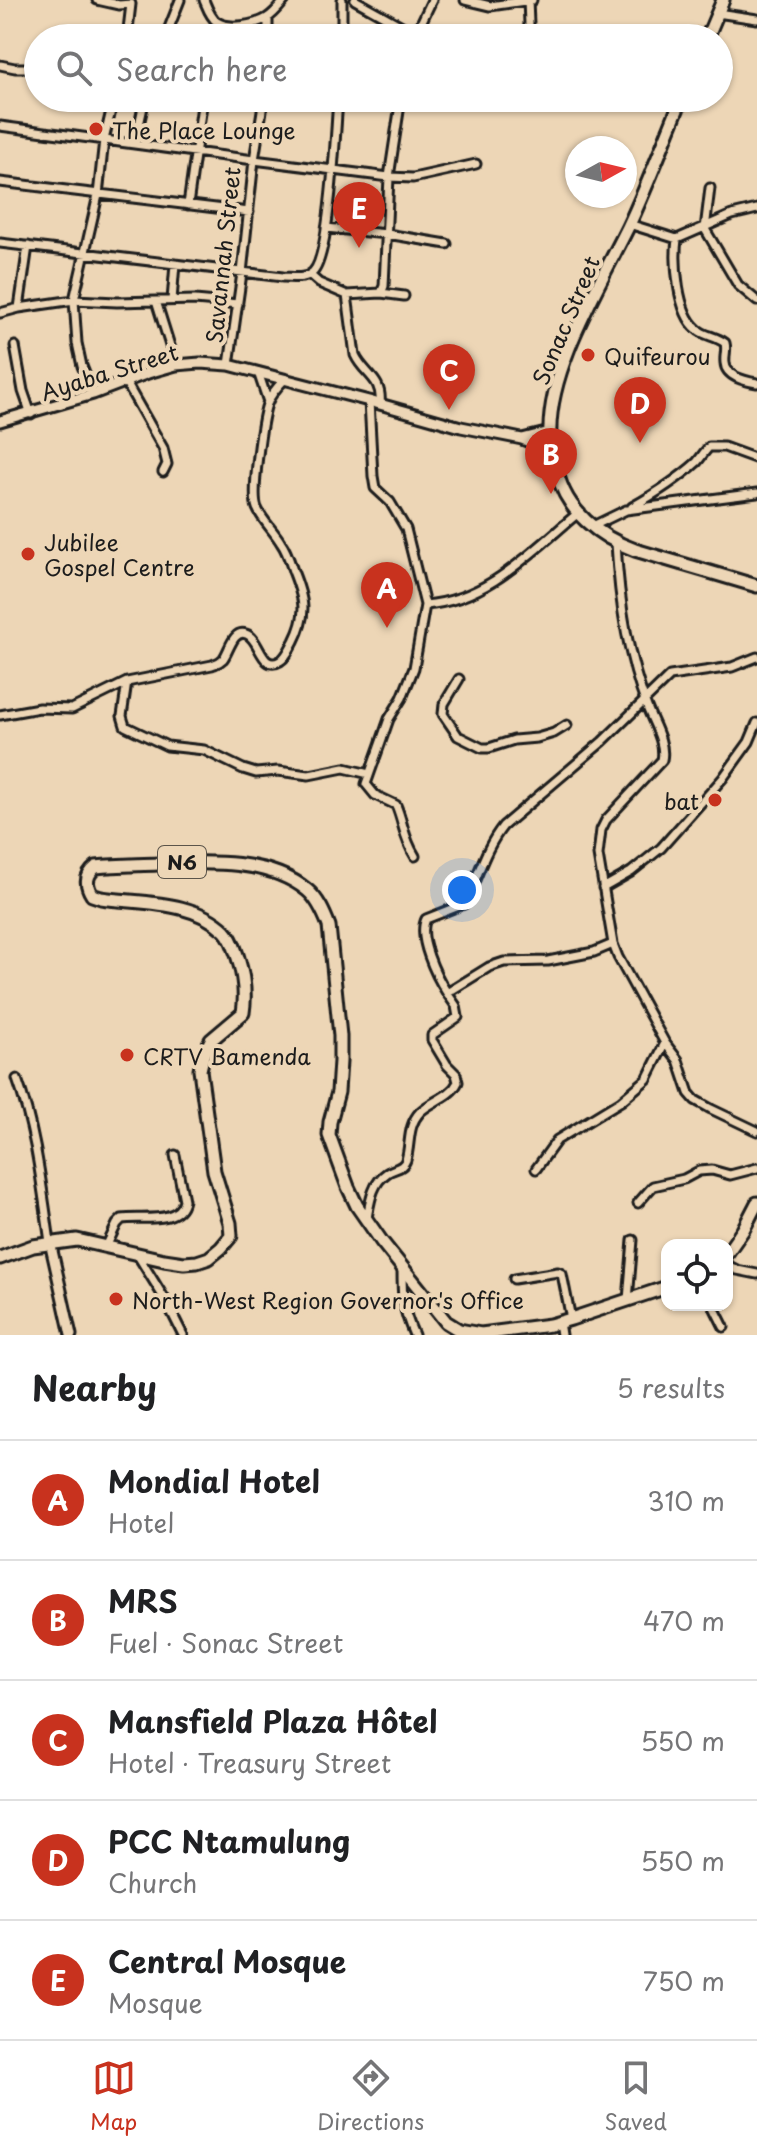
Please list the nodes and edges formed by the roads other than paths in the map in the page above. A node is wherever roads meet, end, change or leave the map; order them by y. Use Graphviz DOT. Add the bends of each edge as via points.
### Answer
graph roads {
  1 [pos="97,0"];
  2 [pos="180,0"];
  3 [pos="204,0"];
  4 [pos="285,0"];
  5 [pos="342,0"];
  6 [pos="355,0"];
  7 [pos="432,0"];
  8 [pos="465,0"];
  9 [pos="529,0"];
  10 [pos="723,0"];
  11 [pos="717,13"];
  12 [pos="268,18"];
  13 [pos="757,19"];
  14 [pos="129,24"];
  15 [pos="171,24"];
  16 [pos="219,24"];
  17 [pos="251,24"];
  18 [pos="268,24"];
  19 [pos="342,24"];
  20 [pos="395,24"];
  21 [pos="421,24"];
  22 [pos="529,24"];
  23 [pos="713,24"];
  24 [pos="0,65"];
  25 [pos="24,68"];
  26 [pos="111,112"];
  27 [pos="142,112"];
  28 [pos="201,112"];
  29 [pos="262,112"];
  30 [pos="337,112"];
  31 [pos="398,112"];
  32 [pos="676,112"];
  33 [pos="0,126"];
  34 [pos="104,140"];
  35 [pos="135,143"];
  36 [pos="194,151"];
  37 [pos="254,160"];
  38 [pos="476,164"];
  39 [pos="334,169"];
  40 [pos="389,177"];
  41 [pos="0,182"];
  42 [pos="710,188"];
  43 [pos="98,195"];
  44 [pos="188,205"];
  45 [pos="757,209"];
  46 [pos="249,212"];
  47 [pos="629,224"];
  48 [pos="326,228"];
  49 [pos="705,229"];
  50 [pos="387,234"];
  51 [pos="677,239"];
  52 [pos="0,243"];
  53 [pos="447,244"];
  54 [pos="28,246"];
  55 [pos="85,253"];
  56 [pos="175,264"];
  57 [pos="242,273"];
  58 [pos="310,275"];
  59 [pos="381,293"];
  60 [pos="347,295"];
  61 [pos="404,296"];
  62 [pos="74,300"];
  63 [pos="172,300"];
  64 [pos="156,301"];
  65 [pos="757,301"];
  66 [pos="238,304"];
  67 [pos="19,308"];
  68 [pos="0,313"];
  69 [pos="15,346"];
  70 [pos="176,365"];
  71 [pos="229,365"];
  72 [pos="258,372"];
  73 [pos="285,379"];
  74 [pos="125,381"];
  75 [pos="757,383"];
  76 [pos="93,394"];
  77 [pos="369,401"];
  78 [pos="268,402"];
  79 [pos="380,404"];
  80 [pos="31,414"];
  81 [pos="0,421"];
  82 [pos="550,432"];
  83 [pos="522,439"];
  84 [pos="552,451"];
  85 [pos="757,459"];
  86 [pos="163,472"];
  87 [pos="757,493"];
  88 [pos="626,510"];
  89 [pos="577,514"];
  90 [pos="593,526"];
  91 [pos="616,543"];
  92 [pos="757,586"];
  93 [pos="425,605"];
  94 [pos="757,657"];
  95 [pos="459,679"];
  96 [pos="127,682"];
  97 [pos="645,701"];
  98 [pos="0,715"];
  99 [pos="757,723"];
  100 [pos="567,725"];
  101 [pos="369,774"];
  102 [pos="415,856"];
  103 [pos="603,888"];
  104 [pos="613,944"];
  105 [pos="447,993"];
  106 [pos="665,1043"];
  107 [pos="17,1079"];
  108 [pos="757,1131"];
  109 [pos="175,1155"];
  110 [pos="757,1168"];
  111 [pos="536,1169"];
  112 [pos="638,1203"];
  113 [pos="756,1207"];
  114 [pos="367,1220"];
  115 [pos="633,1240"];
  116 [pos="50,1242"];
  117 [pos="733,1243"];
  118 [pos="106,1247"];
  119 [pos="137,1254"];
  120 [pos="0,1258"];
  121 [pos="402,1268"];
  122 [pos="733,1268"];
  123 [pos="757,1274"];
  124 [pos="514,1279"];
  125 [pos="661,1289"];
  126 [pos="628,1300"];
  127 [pos="716,1311"];
  128 [pos="564,1326"];
  129 [pos="724,1327"];
  130 [pos="502,1333"];
  131 [pos="71,1335"];
  132 [pos="183,1335"];
  133 [pos="414,1335"];
  1 -- 14 [label="street" via="131,4"];
  2 -- 15 [label="street"];
  3 -- 16 [label="street"];
  4 -- 12 [label="street"];
  5 -- 19 [label="street"];
  6 -- 20 [label="street"];
  7 -- 21 [label="street"];
  8 -- 9 [label="street" via="490,6"];
  9 -- 22 [label="street"];
  10 -- 11 [label="highway"];
  11 -- 13 [label="street"];
  11 -- 23 [label="highway"];
  12 -- 17 [label="street"];
  12 -- 18 [label="street"];
  24 -- 25 [label="street"];
  26 -- 34 [label="street"];
  27 -- 35 [label="street"];
  28 -- 36 [label="street"];
  29 -- 37 [label="street"];
  30 -- 39 [label="street"];
  31 -- 40 [label="street"];
  32 -- 47 [label="highway, Sonac Street"];
  33 -- 34 [label="street, Savannah Street"];
  34 -- 35 [label="street, Savannah Street"];
  34 -- 43 [label="street"];
  35 -- 36 [label="street, Savannah Street"];
  36 -- 37 [label="street, Savannah Street"];
  36 -- 44 [label="street"];
  37 -- 39 [label="street"];
  37 -- 46 [label="street, Savannah Street"];
  38 -- 40 [label="street" via="413,178"];
  39 -- 40 [label="street"];
  39 -- 48 [label="street"];
  40 -- 50 [label="street"];
  41 -- 43 [label="street"];
  42 -- 49 [label="street"];
  43 -- 44 [label="street"];
  43 -- 55 [label="street"];
  44 -- 46 [label="street"];
  45 -- 49 [label="street"];
  46 -- 57 [label="street, Savannah Street"];
  47 -- 51 [label="street"];
  47 -- 82 [label="highway, Sonac Street" via="560,374"];
  48 -- 50 [label="street"];
  48 -- 58 [label="street" via="319,262"];
  49 -- 51 [label="street"];
  49 -- 65 [label="street" via="738,285"];
  50 -- 53 [label="street"];
  50 -- 59 [label="street"];
  51 -- 75 [label="street" via="684,311 699,332 725,343 728,372"];
  52 -- 54 [label="street"];
  54 -- 55 [label="street"];
  54 -- 67 [label="street"];
  55 -- 56 [label="street"];
  55 -- 62 [label="street"];
  56 -- 57 [label="street"];
  56 -- 63 [label="street"];
  57 -- 58 [label="street"];
  57 -- 66 [label="street, Savannah Street"];
  58 -- 60 [label="street"];
  59 -- 60 [label="street"];
  59 -- 61 [label="street"];
  60 -- 79 [label="street" via="355,355 377,384"];
  62 -- 64 [label="street"];
  62 -- 67 [label="street"];
  62 -- 76 [label="street" via="77,343"];
  63 -- 64 [label="street"];
  63 -- 66 [label="street"];
  64 -- 70 [label="street"];
  66 -- 71 [label="street, Savannah Street"];
  67 -- 68 [label="street"];
  69 -- 80 [label="street"];
  70 -- 71 [label="main road, Ayaba Street"];
  70 -- 74 [label="main road, Ayaba Street"];
  71 -- 72 [label="main road, Ayaba Street"];
  72 -- 73 [label="main road, Ayaba Street"];
  72 -- 78 [label="street"];
  73 -- 77 [label="main road, Ayaba Street"];
  73 -- 78 [label="street"];
  74 -- 76 [label="main road, Ayaba Street"];
  74 -- 86 [label="street" via="163,448"];
  76 -- 80 [label="main road, Ayaba Street"];
  77 -- 79 [label="main road, Ayaba Street"];
  77 -- 93 [label="street" via="375,488 406,529"];
  78 -- 96 [label="street" via="255,504 284,547 297,582 304,605 301,628 279,663 266,660 250,636 240,634 219,662"];
  79 -- 83 [label="main road, Ayaba Street"];
  80 -- 81 [label="main road, Ayaba Street"];
  82 -- 83 [label="main road"];
  82 -- 84 [label="highway, Sonac Street"];
  83 -- 84 [label="main road"];
  84 -- 89 [label="highway, Sonac Street" via="559,482"];
  85 -- 88 [label="street" via="709,447 678,478"];
  87 -- 88 [label="street"];
  88 -- 90 [label="street"];
  89 -- 90 [label="highway, Sonac Street"];
  89 -- 93 [label="street" via="504,576 458,599"];
  90 -- 91 [label="highway, Sonac Street"];
  91 -- 92 [label="highway, Sonac Street"];
  91 -- 97 [label="street" via="623,619"];
  93 -- 101 [label="street" via="414,668"];
  94 -- 97 [label="street" via="732,667 670,676"];
  95 -- 100 [label="street" via="443,714 458,736 482,748 537,738"];
  96 -- 98 [label="street" via="72,709"];
  96 -- 101 [label="street" via="125,726 160,744 204,750 256,773 309,775 344,768"];
  97 -- 103 [label="street" via="662,760 601,830"];
  97 -- 105 [label="street" via="503,826 464,904 426,919 422,935"];
  99 -- 103 [label="street" via="723,778 661,848"];
  101 -- 102 [label="street" via="369,790 396,805"];
  103 -- 104 [label="street"];
  104 -- 105 [label="street" via="548,961 504,962"];
  104 -- 106 [label="street"];
  105 -- 114 [label="street" via="458,1017 432,1040 458,1082 413,1120 406,1161 374,1188"];
  106 -- 108 [label="street" via="695,1100"];
  106 -- 111 [label="street" via="647,1079 557,1140"];
  107 -- 116 [label="street"];
  109 -- 118 [label="street" via="183,1207 168,1217 122,1219"];
  110 -- 112 [label="street" via="730,1175 699,1171 653,1186"];
  113 -- 117 [label="highway"];
  114 -- 119 [label="highway, N6" via="329,1135 338,1092 340,1036 329,926 315,900 289,879 230,863 96,867 87,881 92,895 190,910 210,920 233,942 244,975 243,1013 211,1040 200,1070 214,1171 231,1236 209,1258 197,1262"];
  114 -- 121 [label="highway, N6"];
  115 -- 126 [label="street"];
  116 -- 118 [label="highway, N6" via="77,1240"];
  116 -- 120 [label="highway, N6"];
  116 -- 131 [label="main road"];
  118 -- 119 [label="highway, N6"];
  119 -- 132 [label="street"];
  121 -- 130 [label="highway, N6" via="446,1322 459,1330"];
  121 -- 133 [label="street" via="401,1300"];
  122 -- 123 [label="street"];
  124 -- 128 [label="street" via="562,1274"];
  125 -- 126 [label="highway, N6"];
  126 -- 128 [label="highway, N6"];
  127 -- 129 [label="street"];
  128 -- 130 [label="highway, N6"];
}
